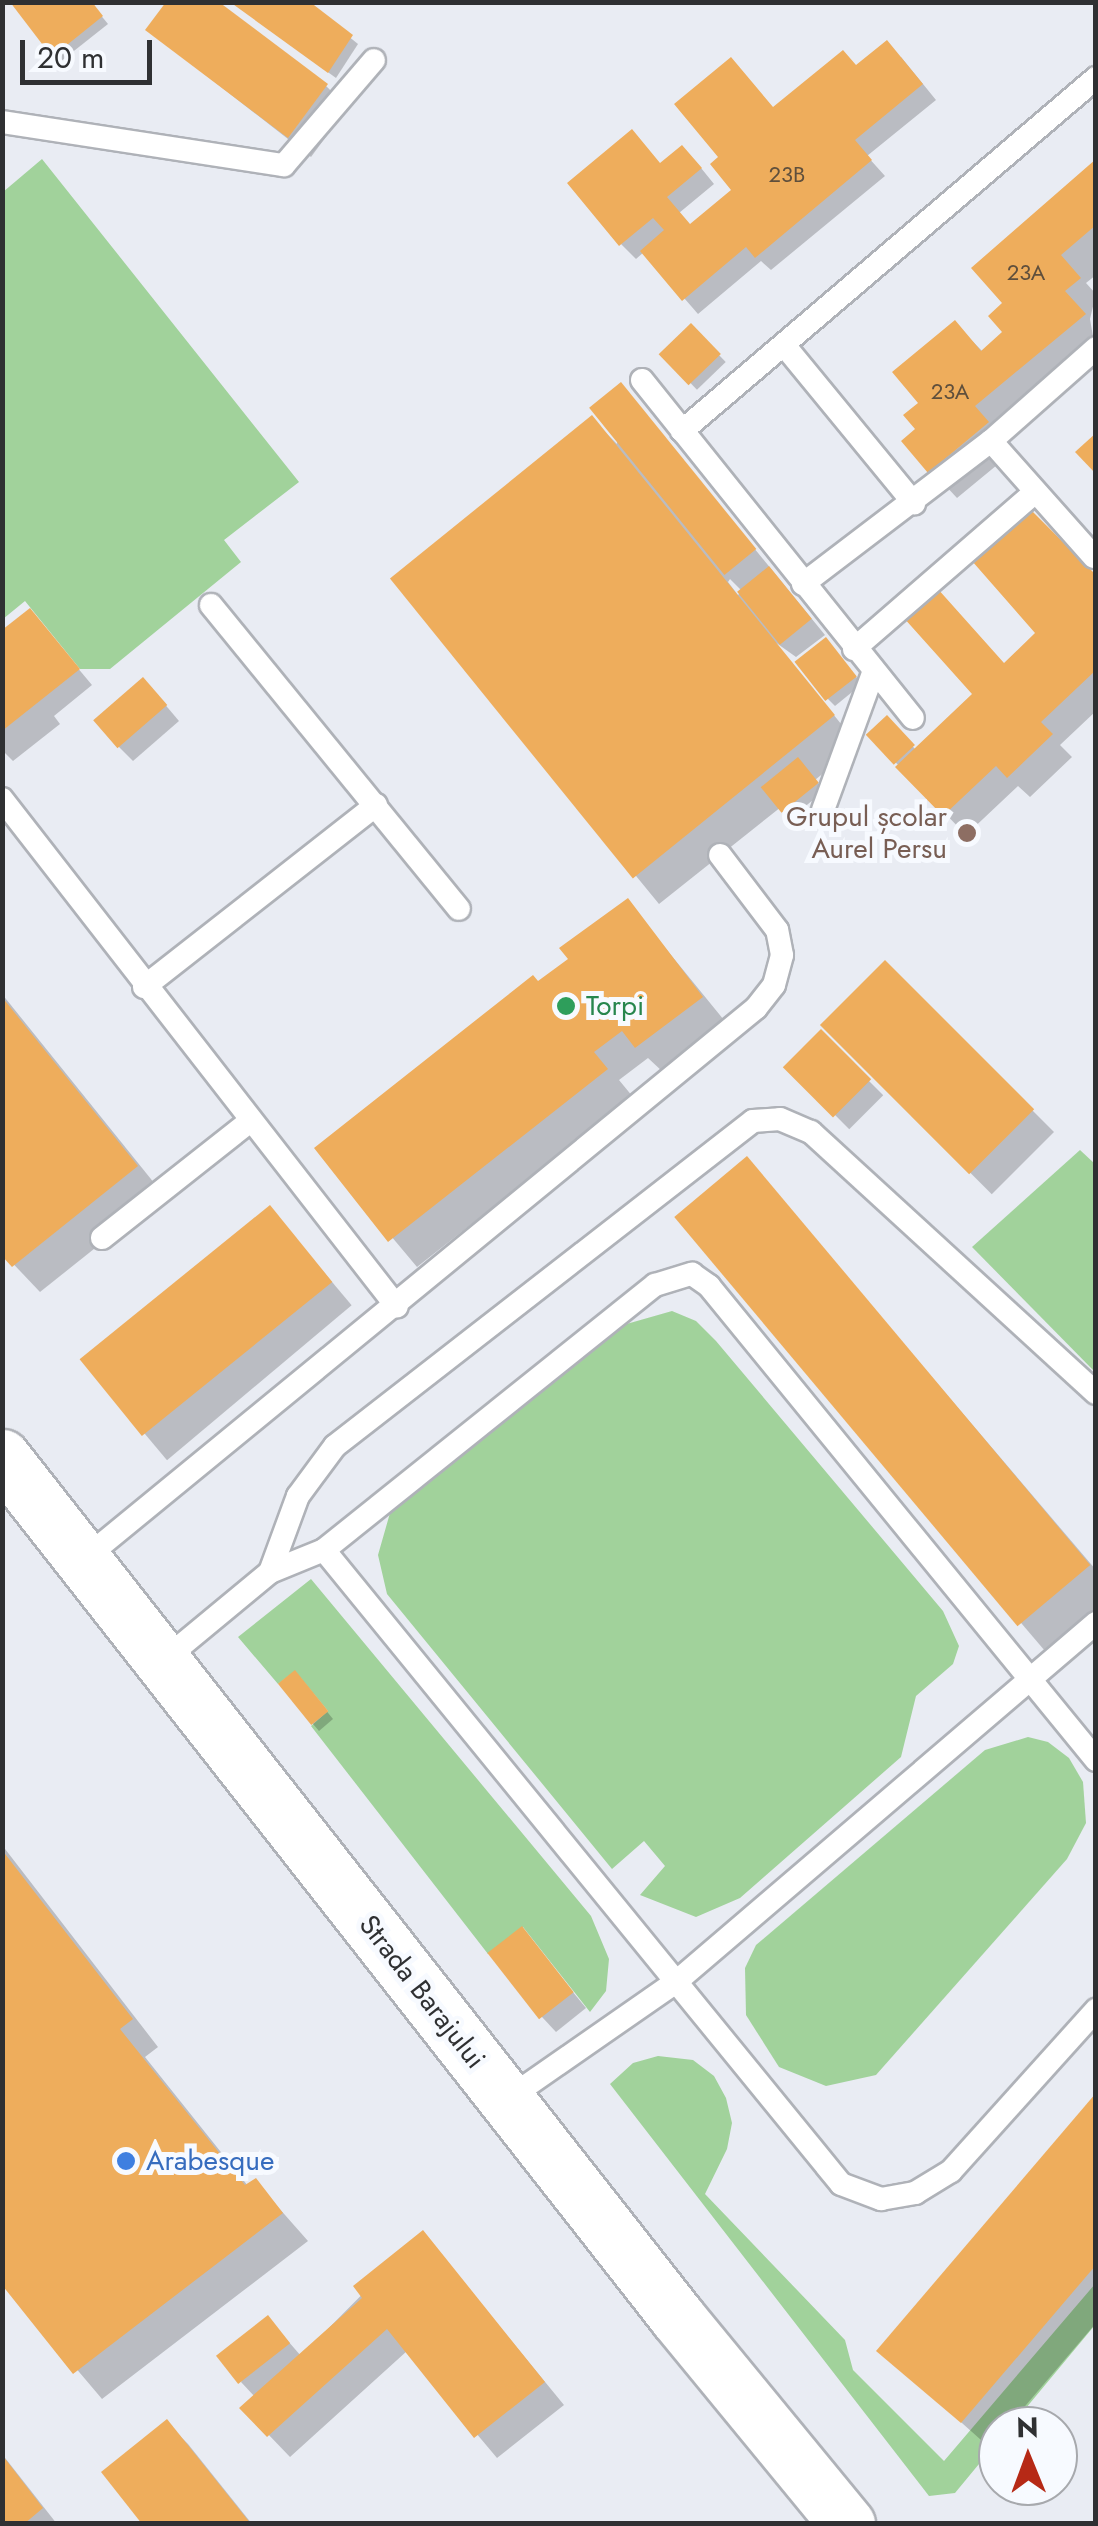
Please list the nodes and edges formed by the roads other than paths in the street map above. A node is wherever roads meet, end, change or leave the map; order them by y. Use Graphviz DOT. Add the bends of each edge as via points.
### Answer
graph roads {
  1 [pos="374,60"];
  2 [pos="1096,78"];
  3 [pos="2,122"];
  4 [pos="784,345"];
  5 [pos="1096,348"];
  6 [pos="642,380"];
  7 [pos="682,431"];
  8 [pos="991,441"];
  9 [pos="1034,493"];
  10 [pos="914,503"];
  11 [pos="1094,557"];
  12 [pos="803,584"];
  13 [pos="211,605"];
  14 [pos="854,648"];
  15 [pos="873,673"];
  16 [pos="913,718"];
  17 [pos="2,798"];
  18 [pos="376,804"];
  19 [pos="823,810"];
  20 [pos="720,855"];
  21 [pos="459,910"];
  22 [pos="144,986"];
  23 [pos="250,1120"];
  24 [pos="102,1238"];
  25 [pos="397,1307"];
  26 [pos="1096,1393"];
  27 [pos="2,1456"];
  28 [pos="324,1550"];
  29 [pos="84,1559"];
  30 [pos="270,1572"];
  31 [pos="1096,1623"];
  32 [pos="165,1660"];
  33 [pos="1028,1680"];
  34 [pos="1096,1760"];
  35 [pos="676,1982"];
  36 [pos="1096,2010"];
  37 [pos="506,2100"];
  38 [pos="847,2524"];
  1 -- 3 [label="lane" via="284,164"];
  2 -- 4 [label="lane"];
  4 -- 7 [label="lane"];
  4 -- 10 [label="lane"];
  5 -- 8 [label="lane"];
  6 -- 7 [label="lane"];
  7 -- 12 [label="lane"];
  8 -- 9 [label="lane"];
  8 -- 10 [label="lane"];
  9 -- 11 [label="lane"];
  9 -- 14 [label="lane"];
  10 -- 12 [label="lane"];
  12 -- 14 [label="lane"];
  13 -- 18 [label="lane"];
  14 -- 15 [label="lane"];
  15 -- 16 [label="lane"];
  15 -- 19 [label="lane"];
  17 -- 22 [label="lane"];
  18 -- 21 [label="lane"];
  18 -- 22 [label="lane"];
  20 -- 25 [label="lane" via="777,930 782,955 774,985 756,1008"];
  22 -- 23 [label="lane"];
  23 -- 24 [label="lane"];
  23 -- 25 [label="lane"];
  25 -- 29 [label="lane"];
  26 -- 30 [label="lane" via="810,1132 780,1120 753,1120 334,1446 298,1496"];
  27 -- 29 [label="main road, Strada Barajului"];
  28 -- 30 [label="lane"];
  28 -- 33 [label="lane" via="655,1285 692,1274 709,1286"];
  28 -- 35 [label="lane"];
  29 -- 32 [label="main road, Strada Barajului"];
  30 -- 32 [label="lane"];
  31 -- 33 [label="lane"];
  32 -- 37 [label="main road, Strada Barajului"];
  33 -- 34 [label="lane"];
  33 -- 35 [label="lane"];
  35 -- 36 [label="lane" via="841,2184 881,2199 915,2194 952,2171"];
  35 -- 37 [label="lane"];
  37 -- 38 [label="main road, Strada Barajului"];
}
